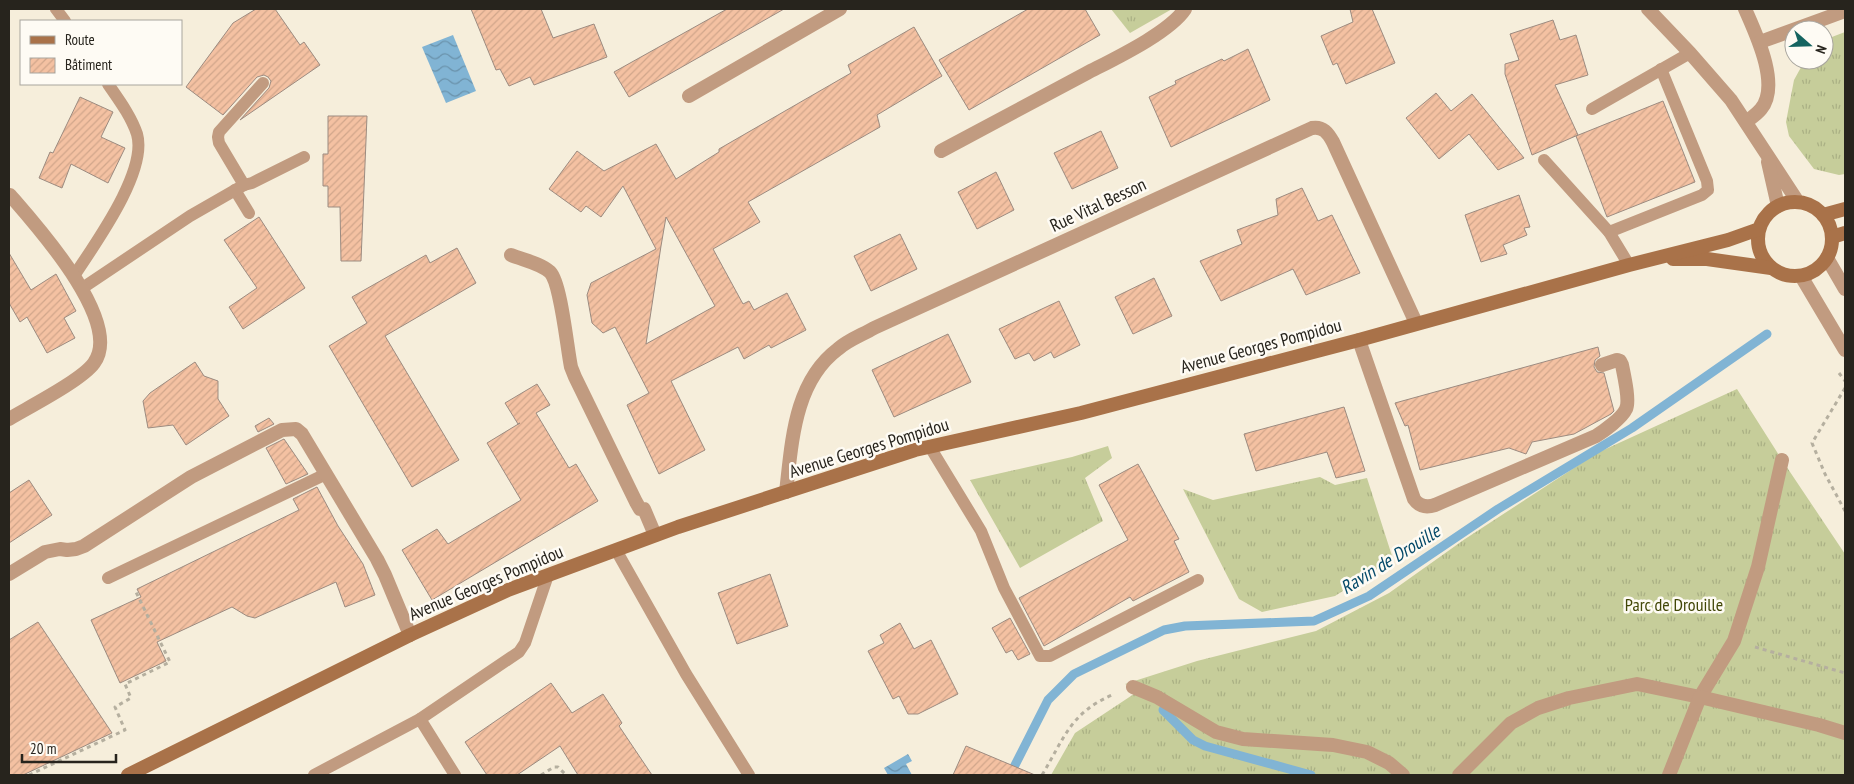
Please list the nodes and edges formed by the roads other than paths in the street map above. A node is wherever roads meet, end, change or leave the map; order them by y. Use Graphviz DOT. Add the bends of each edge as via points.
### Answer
graph roads {
  1 [pos="56,9"];
  2 [pos="840,9"];
  3 [pos="1185,9"];
  4 [pos="1648,9"];
  5 [pos="1744,9"];
  6 [pos="1845,11"];
  7 [pos="64,20"];
  8 [pos="1760,42"];
  9 [pos="1690,53"];
  10 [pos="1660,69"];
  11 [pos="263,83"];
  12 [pos="109,85"];
  13 [pos="689,96"];
  14 [pos="1592,109"];
  15 [pos="1746,122"];
  16 [pos="941,151"];
  17 [pos="1767,156"];
  18 [pos="304,157"];
  19 [pos="1544,160"];
  20 [pos="240,187"];
  21 [pos="10,194"];
  22 [pos="1798,202"];
  23 [pos="1778,206"];
  24 [pos="1845,209"];
  25 [pos="249,213"];
  26 [pos="1823,215"];
  27 [pos="1759,229"];
  28 [pos="1609,232"];
  29 [pos="1839,235"];
  30 [pos="511,256"];
  31 [pos="1657,258"];
  32 [pos="1827,258"];
  33 [pos="1629,265"];
  34 [pos="1771,268"];
  35 [pos="1801,276"];
  36 [pos="77,283"];
  37 [pos="1845,290"];
  38 [pos="1416,323"];
  39 [pos="1359,340"];
  40 [pos="1845,350"];
  41 [pos="1602,365"];
  42 [pos="9,419"];
  43 [pos="930,447"];
  44 [pos="1782,460"];
  45 [pos="326,474"];
  46 [pos="786,492"];
  47 [pos="655,535"];
  48 [pos="616,550"];
  49 [pos="9,574"];
  50 [pos="548,575"];
  51 [pos="108,578"];
  52 [pos="1198,580"];
  53 [pos="410,635"];
  54 [pos="1134,687"];
  55 [pos="1700,697"];
  56 [pos="420,719"];
  57 [pos="1845,733"];
  58 [pos="135,774"];
  59 [pos="314,775"];
  60 [pos="455,775"];
  61 [pos="749,775"];
  62 [pos="1403,775"];
  63 [pos="1459,775"];
  64 [pos="1669,775"];
  1 -- 7 [label="lane"];
  2 -- 13 [label="street"];
  3 -- 16 [label="street" via="1169,26 1128,51"];
  4 -- 9 [label="street"];
  5 -- 8 [label="street"];
  6 -- 8 [label="street"];
  8 -- 15 [label="street" via="1767,92 1762,108"];
  9 -- 10 [label="lane"];
  9 -- 15 [label="street"];
  10 -- 14 [label="lane"];
  10 -- 28 [label="lane" via="1707,180 1708,190"];
  11 -- 20 [label="lane" via="219,132 219,143"];
  12 -- 36 [label="lane" via="130,117 137,136 138,153 133,176"];
  15 -- 17 [label="street"];
  17 -- 22 [label="street"];
  17 -- 23 [label="street"];
  18 -- 20 [label="lane"];
  19 -- 28 [label="lane"];
  20 -- 25 [label="lane"];
  20 -- 36 [label="lane"];
  21 -- 36 [label="street" via="50,242"];
  22 -- 23 [label="main road"];
  22 -- 26 [label="main road"];
  23 -- 27 [label="main road" via="1763,220"];
  24 -- 26 [label="main road"];
  26 -- 29 [label="main road"];
  27 -- 31 [label="main road, Avenue Georges Pompidou"];
  27 -- 34 [label="main road" via="1760,251"];
  28 -- 33 [label="lane"];
  29 -- 32 [label="main road"];
  30 -- 47 [label="street" via="544,267 553,275 575,378 606,445 640,509 644,509"];
  31 -- 33 [label="main road, Avenue Georges Pompidou"];
  31 -- 34 [label="main road, Avenue Georges Pompidou" via="1707,259"];
  32 -- 35 [label="main road" via="1821,266"];
  32 -- 37 [label="street"];
  33 -- 38 [label="main road, Avenue Georges Pompidou"];
  34 -- 35 [label="main road" via="1780,274"];
  35 -- 40 [label="street"];
  36 -- 42 [label="street" via="100,330 100,353 88,370"];
  38 -- 39 [label="main road, Avenue Georges Pompidou"];
  38 -- 46 [label="street, Rue Vital Besson" via="1333,142 1326,131 1312,128 874,328 840,347 819,366 806,389 795,428"];
  39 -- 41 [label="street" via="1414,499 1423,506 1435,505 1605,430 1625,411 1627,399 1622,363 1618,360"];
  39 -- 43 [label="main road, Avenue Georges Pompidou" via="1081,413"];
  43 -- 46 [label="main road, Avenue Georges Pompidou"];
  43 -- 52 [label="lane" via="980,531 1004,588 1040,656 1050,656"];
  44 -- 55 [label="street" via="1758,568 1734,641"];
  45 -- 49 [label="street" via="302,434 296,429 282,430 191,477 84,546 44,552"];
  45 -- 51 [label="lane"];
  45 -- 53 [label="street" via="385,575"];
  46 -- 47 [label="main road, Avenue Georges Pompidou"];
  47 -- 48 [label="main road, Avenue Georges Pompidou"];
  48 -- 50 [label="main road, Avenue Georges Pompidou"];
  48 -- 61 [label="lane" via="686,674"];
  50 -- 53 [label="main road, Avenue Georges Pompidou"];
  50 -- 56 [label="lane" via="519,652"];
  53 -- 58 [label="main road, Avenue Georges Pompidou"];
  54 -- 62 [label="street" via="1216,732 1243,739 1333,745 1366,752 1389,763"];
  55 -- 57 [label="street"];
  55 -- 63 [label="street" via="1637,684 1538,708 1512,723"];
  55 -- 64 [label="street"];
  56 -- 59 [label="lane"];
  56 -- 60 [label="lane"];
}
